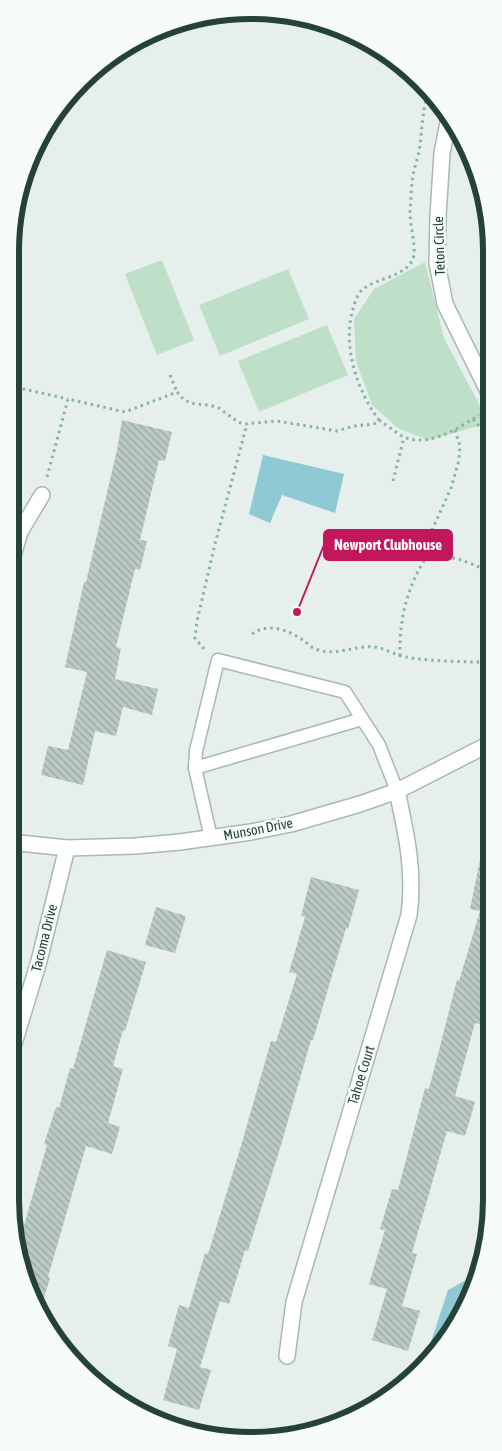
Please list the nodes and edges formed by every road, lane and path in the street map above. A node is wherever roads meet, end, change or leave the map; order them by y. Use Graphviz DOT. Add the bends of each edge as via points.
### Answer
graph roads {
  1 [pos="426,98"];
  2 [pos="447,127"];
  3 [pos="170,375"];
  4 [pos="483,380"];
  5 [pos="19,388"];
  6 [pos="177,392"];
  7 [pos="68,399"];
  8 [pos="479,415"];
  9 [pos="473,419"];
  10 [pos="378,420"];
  11 [pos="247,424"];
  12 [pos="455,430"];
  13 [pos="483,431"];
  14 [pos="404,437"];
  15 [pos="393,480"];
  16 [pos="42,494"];
  17 [pos="19,535"];
  18 [pos="428,555"];
  19 [pos="483,569"];
  20 [pos="252,634"];
  21 [pos="206,650"];
  22 [pos="400,656"];
  23 [pos="483,661"];
  24 [pos="362,719"];
  25 [pos="483,747"];
  26 [pos="195,768"];
  27 [pos="397,791"];
  28 [pos="211,838"];
  29 [pos="19,843"];
  30 [pos="67,848"];
  31 [pos="19,1027"];
  32 [pos="287,1356"];
  1 -- 10 [label="path" via="412,183 410,215 414,255 408,266 361,291 349,330 357,377"];
  2 -- 4 [label="street, Teton Circle" via="442,153 437,263 445,304"];
  3 -- 6 [label="path"];
  5 -- 7 [label="path"];
  6 -- 7 [label="path" via="125,412"];
  6 -- 11 [label="path" via="184,400 219,408 238,422"];
  7 -- 16 [label="path"];
  8 -- 9 [label="path"];
  9 -- 12 [label="path"];
  9 -- 13 [label="path"];
  10 -- 11 [label="path" via="374,424 337,431 277,421"];
  10 -- 14 [label="path"];
  11 -- 21 [label="path" via="197,621 195,638"];
  12 -- 14 [label="path" via="422,440"];
  12 -- 18 [label="path" via="460,460 432,530"];
  14 -- 15 [label="path"];
  16 -- 17 [label="street"];
  18 -- 19 [label="path" via="460,558"];
  18 -- 22 [label="path" via="420,566 404,607"];
  20 -- 22 [label="path" via="262,628 279,629 313,648 336,653 376,647"];
  22 -- 23 [label="path"];
  24 -- 26 [label="lane"];
  24 -- 26 [label="lane" via="345,692 218,660 196,751"];
  24 -- 27 [label="lane" via="379,745"];
  25 -- 27 [label="street, Munson Drive"];
  26 -- 28 [label="lane"];
  27 -- 28 [label="street, Munson Drive" via="290,824"];
  27 -- 32 [label="street, Tahoe Court" via="412,874 409,915 294,1302"];
  28 -- 30 [label="street, Munson Drive" via="136,846"];
  29 -- 30 [label="street, Munson Drive"];
  30 -- 31 [label="street, Tacoma Drive"];
}
